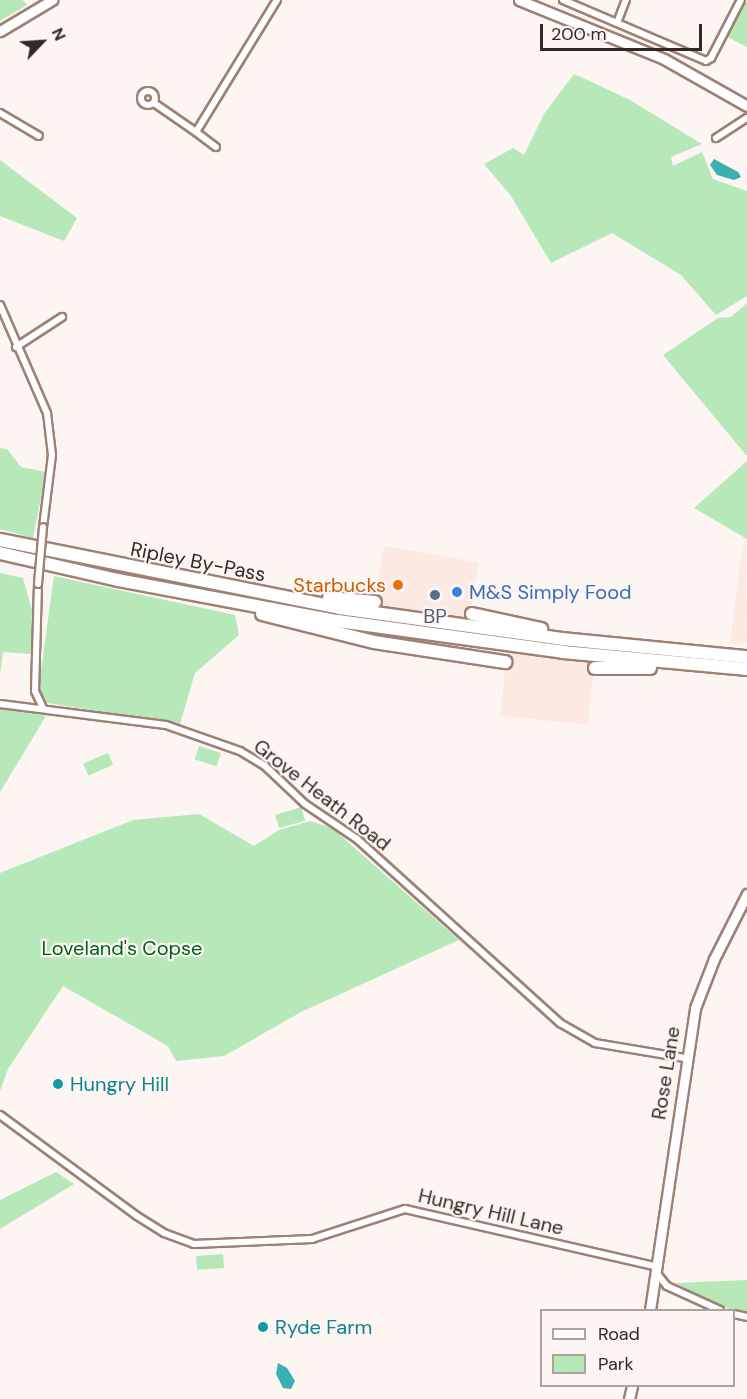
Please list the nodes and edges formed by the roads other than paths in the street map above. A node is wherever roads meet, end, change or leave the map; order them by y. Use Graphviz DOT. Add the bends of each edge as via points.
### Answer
graph roads {
  1 [pos="52,0"];
  2 [pos="277,0"];
  3 [pos="519,0"];
  4 [pos="563,0"];
  5 [pos="626,0"];
  6 [pos="741,0"];
  7 [pos="617,23"];
  8 [pos="0,31"];
  9 [pos="154,103"];
  10 [pos="747,106"];
  11 [pos="0,113"];
  12 [pos="747,118"];
  13 [pos="196,132"];
  14 [pos="39,136"];
  15 [pos="716,138"];
  16 [pos="216,147"];
  17 [pos="0,305"];
  18 [pos="62,317"];
  19 [pos="16,347"];
  20 [pos="0,540"];
  21 [pos="0,553"];
  22 [pos="156,580"];
  23 [pos="375,602"];
  24 [pos="472,614"];
  25 [pos="670,651"];
  26 [pos="747,657"];
  27 [pos="505,662"];
  28 [pos="595,668"];
  29 [pos="747,670"];
  30 [pos="35,691"];
  31 [pos="0,704"];
  32 [pos="27,706"];
  33 [pos="43,709"];
  34 [pos="747,894"];
  35 [pos="685,1058"];
  36 [pos="0,1115"];
  37 [pos="658,1271"];
  38 [pos="667,1286"];
  39 [pos="655,1292"];
  40 [pos="651,1309"];
  41 [pos="716,1309"];
  1 -- 8 [label="street"];
  2 -- 13 [label="street"];
  3 -- 10 [label="street" via="664,59"];
  4 -- 7 [label="street"];
  5 -- 7 [label="street"];
  6 -- 7 [label="street" via="711,58 704,60"];
  9 -- 13 [label="street"];
  11 -- 14 [label="street"];
  12 -- 15 [label="street"];
  13 -- 16 [label="street"];
  17 -- 19 [label="street"];
  18 -- 19 [label="street"];
  19 -- 30 [label="street, bridge" via="44,400 52,454 38,584"];
  20 -- 22 [label="highway, Ripley By-Pass"];
  21 -- 22 [label="highway, Ripley By-Pass"];
  22 -- 23 [label="highway"];
  22 -- 25 [label="highway, Ripley By-Pass" via="454,626"];
  22 -- 27 [label="highway" via="374,642"];
  22 -- 29 [label="highway, Ripley By-Pass" via="454,638"];
  24 -- 25 [label="highway"];
  25 -- 26 [label="highway, Ripley By-Pass"];
  28 -- 29 [label="highway"];
  30 -- 32 [label="street"];
  30 -- 33 [label="street"];
  31 -- 32 [label="street, Grove Heath Road"];
  32 -- 33 [label="street, Grove Heath Road"];
  33 -- 35 [label="street, Grove Heath Road" via="166,725 240,751 265,766 305,804 357,839 560,1023 595,1042"];
  34 -- 35 [label="street, Rose Lane" via="706,976"];
  35 -- 37 [label="street, Rose Lane"];
  36 -- 37 [label="street, Hungry Hill Lane" via="137,1216 164,1233 194,1244 312,1239 405,1209"];
  37 -- 38 [label="street"];
  37 -- 39 [label="street, Rose Lane"];
  38 -- 39 [label="street"];
  38 -- 41 [label="street"];
  39 -- 40 [label="street, Rose Lane"];
}
